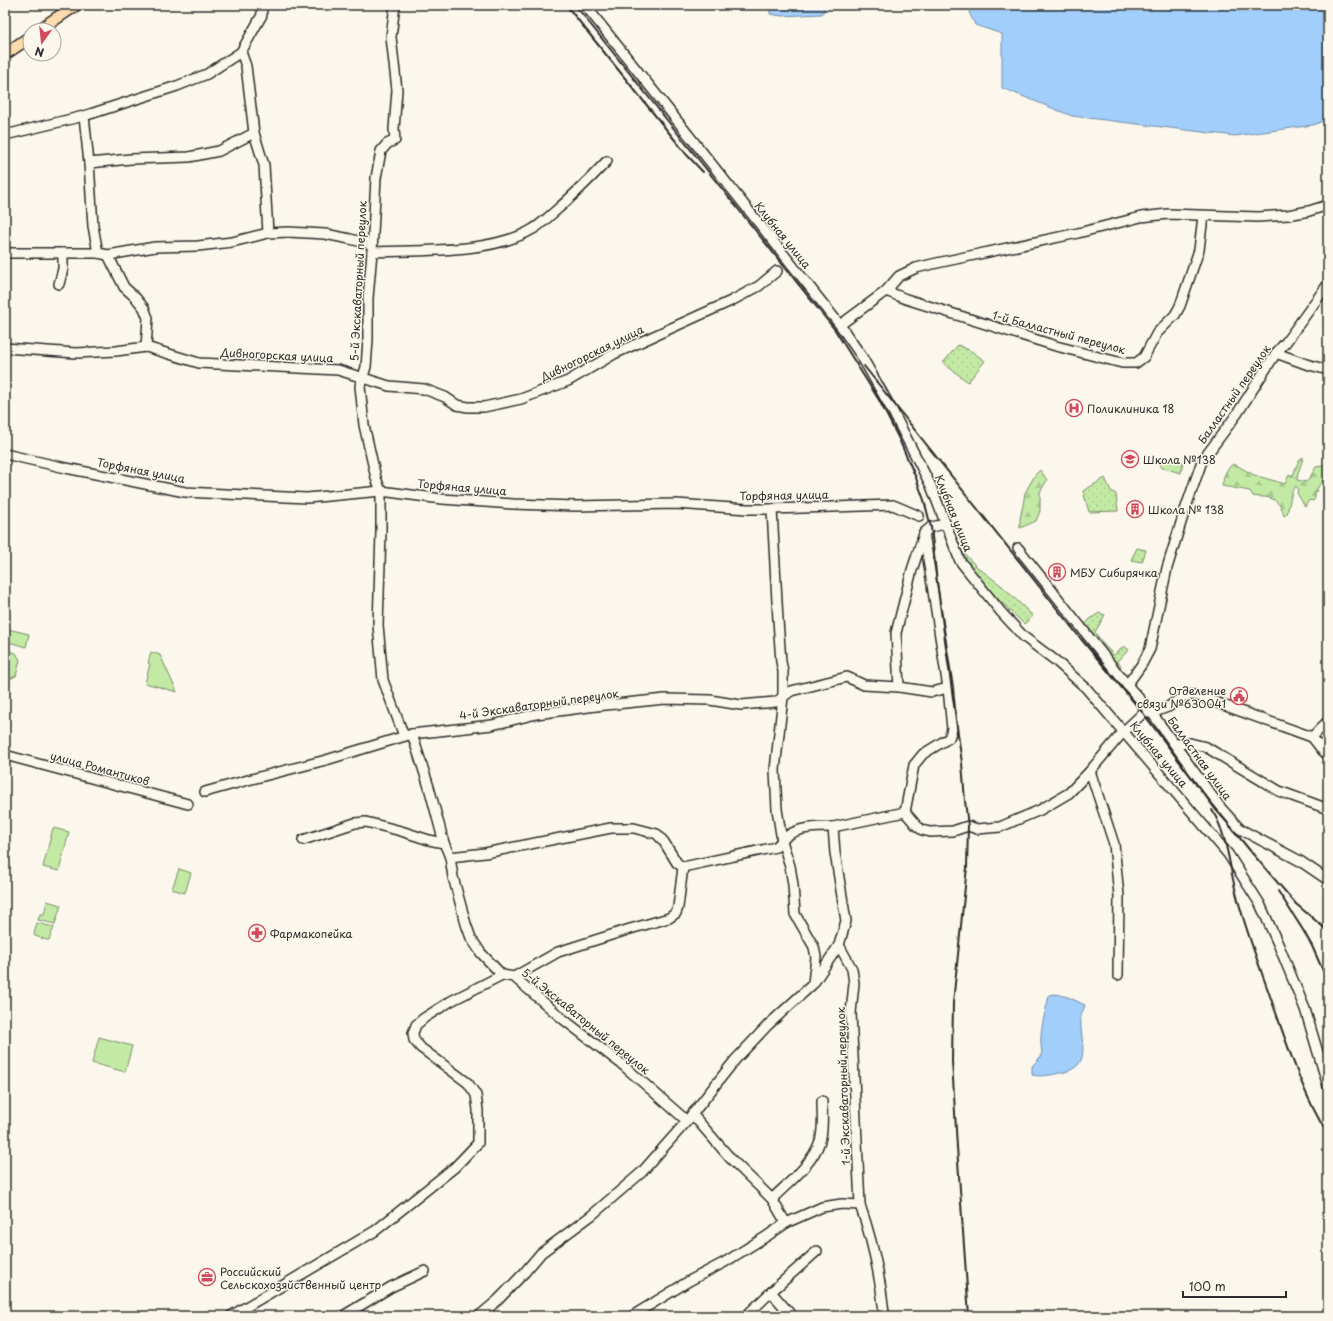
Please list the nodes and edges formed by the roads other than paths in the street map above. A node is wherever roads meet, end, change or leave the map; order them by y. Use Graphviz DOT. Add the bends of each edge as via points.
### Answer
graph roads {
  1 [pos="76,5"];
  2 [pos="262,5"];
  3 [pos="395,5"];
  4 [pos="585,5"];
  5 [pos="51,22"];
  6 [pos="22,42"];
  7 [pos="241,52"];
  8 [pos="5,54"];
  9 [pos="84,116"];
  10 [pos="254,133"];
  11 [pos="5,135"];
  12 [pos="607,161"];
  13 [pos="90,163"];
  14 [pos="1328,205"];
  15 [pos="1203,216"];
  16 [pos="268,233"];
  17 [pos="372,248"];
  18 [pos="5,253"];
  19 [pos="63,253"];
  20 [pos="98,254"];
  21 [pos="108,255"];
  22 [pos="777,271"];
  23 [pos="59,284"];
  24 [pos="1328,284"];
  25 [pos="886,291"];
  26 [pos="840,325"];
  27 [pos="146,346"];
  28 [pos="5,348"];
  29 [pos="1276,352"];
  30 [pos="1328,370"];
  31 [pos="362,378"];
  32 [pos="5,454"];
  33 [pos="381,491"];
  34 [pos="772,509"];
  35 [pos="919,516"];
  36 [pos="945,524"];
  37 [pos="924,533"];
  38 [pos="1018,548"];
  39 [pos="1127,685"];
  40 [pos="898,687"];
  41 [pos="948,688"];
  42 [pos="783,697"];
  43 [pos="1152,713"];
  44 [pos="1328,721"];
  45 [pos="1124,731"];
  46 [pos="408,735"];
  47 [pos="1312,737"];
  48 [pos="1175,744"];
  49 [pos="1328,754"];
  50 [pos="5,755"];
  51 [pos="1090,771"];
  52 [pos="205,792"];
  53 [pos="188,804"];
  54 [pos="1328,809"];
  55 [pos="905,812"];
  56 [pos="833,827"];
  57 [pos="302,840"];
  58 [pos="782,841"];
  59 [pos="444,843"];
  60 [pos="450,857"];
  61 [pos="683,867"];
  62 [pos="1328,880"];
  63 [pos="839,945"];
  64 [pos="502,975"];
  65 [pos="1118,975"];
  66 [pos="514,977"];
  67 [pos="813,984"];
  68 [pos="1328,1086"];
  69 [pos="822,1101"];
  70 [pos="690,1117"];
  71 [pos="772,1198"];
  72 [pos="860,1205"];
  73 [pos="786,1223"];
  74 [pos="817,1251"];
  75 [pos="426,1271"];
  76 [pos="771,1292"];
  77 [pos="231,1316"];
  78 [pos="343,1316"];
  79 [pos="478,1316"];
  80 [pos="632,1316"];
  81 [pos="746,1316"];
  82 [pos="792,1316"];
  83 [pos="883,1316"];
  1 -- 5 [label="main road"];
  2 -- 7 [label="street" via="262,15"];
  3 -- 17 [label="street, 5-й Экскаваторный переулок" via="391,37 396,90 395,140 381,151 376,178"];
  4 -- 26 [label="street, Клубная улица"];
  6 -- 8 [label="main road"];
  7 -- 9 [label="street" via="207,74"];
  7 -- 10 [label="street" via="246,66"];
  9 -- 11 [label="street"];
  9 -- 13 [label="street"];
  10 -- 13 [label="street" via="219,151 189,157"];
  10 -- 16 [label="street" via="264,165"];
  12 -- 17 [label="street" via="576,193 540,224 514,239 443,250"];
  13 -- 20 [label="street" via="93,226"];
  14 -- 15 [label="street" via="1288,215"];
  15 -- 25 [label="street" via="1168,214 1141,217 937,263 916,268 900,276"];
  15 -- 25 [label="street, 1-й Балластный переулок" via="1198,250 1180,306 1175,315 1157,333 1144,357 1136,363 1122,363 1056,346"];
  16 -- 17 [label="street" via="325,234 350,238"];
  16 -- 21 [label="street" via="226,243 155,247"];
  17 -- 31 [label="street, 5-й Экскаваторный переулок" via="366,368"];
  18 -- 19 [label="street"];
  19 -- 20 [label="street"];
  19 -- 23 [label="street" via="63,269"];
  20 -- 21 [label="street"];
  21 -- 27 [label="street" via="124,287 144,308 148,318"];
  22 -- 31 [label="street, Дивногорская улица" via="759,286 706,314 614,354 568,381 520,399 484,407 468,407 457,405 424,389 389,386"];
  24 -- 29 [label="street, Балластный переулок"];
  25 -- 26 [label="street"];
  26 -- 36 [label="street, Клубная улица" via="862,357 892,410 931,486"];
  27 -- 28 [label="street, Дивногорская улица" via="76,353"];
  27 -- 31 [label="street, Дивногорская улица" via="199,363 338,370"];
  29 -- 30 [label="street"];
  29 -- 39 [label="street, Балластный переулок" via="1236,414 1202,460 1168,568 1150,649"];
  31 -- 33 [label="street, 5-й Экскаваторный переулок" via="360,386 364,425"];
  32 -- 33 [label="street, Торфяная улица" via="185,492 307,498"];
  33 -- 34 [label="street, Торфяная улица" via="513,504 676,504"];
  33 -- 46 [label="street, 5-й Экскаваторный переулок" via="378,626 384,680"];
  34 -- 35 [label="street, Торфяная улица" via="893,505"];
  34 -- 42 [label="street"];
  36 -- 37 [label="street" via="931,527"];
  36 -- 45 [label="street, Клубная улица" via="960,561 1001,612 1024,637 1086,688"];
  37 -- 40 [label="street" via="896,633"];
  37 -- 41 [label="street"];
  38 -- 39 [label="street, Балластная улица"];
  39 -- 43 [label="street, Балластная улица"];
  40 -- 41 [label="street, 4-й Экскаваторный переулок" via="932,692"];
  40 -- 42 [label="street, 4-й Экскаваторный переулок" via="864,685 847,677 791,691"];
  41 -- 55 [label="street" via="952,729 949,738 923,754 914,765"];
  42 -- 46 [label="street, 4-й Экскаваторный переулок" via="776,702 741,705 710,700 658,700 536,714 492,725"];
  42 -- 58 [label="street" via="775,770"];
  43 -- 45 [label="street" via="1144,713"];
  43 -- 47 [label="street" via="1168,707 1184,696 1193,695"];
  43 -- 48 [label="street, Балластная улица"];
  44 -- 47 [label="street"];
  45 -- 51 [label="street"];
  45 -- 68 [label="street, Клубная улица" via="1228,854 1260,904 1305,1009"];
  46 -- 52 [label="street, 4-й Экскаваторный переулок"];
  46 -- 59 [label="street, 5-й Экскаваторный переулок" via="429,787"];
  47 -- 49 [label="street"];
  48 -- 54 [label="street" via="1190,743 1206,747 1279,791"];
  48 -- 62 [label="street, Балластная улица" via="1220,807 1240,829 1300,861"];
  50 -- 53 [label="street, улица Романтиков"];
  51 -- 55 [label="street" via="1068,793 1040,810 1000,827 977,829 968,826 953,831 930,832 922,830"];
  51 -- 65 [label="street" via="1114,844 1119,896"];
  55 -- 56 [label="street"];
  56 -- 58 [label="street" via="795,832"];
  56 -- 63 [label="street" via="846,921"];
  57 -- 59 [label="street" via="355,823 366,822"];
  58 -- 61 [label="street" via="776,847"];
  58 -- 67 [label="street" via="790,866 795,914 814,947 816,957"];
  59 -- 60 [label="street, 5-й Экскаваторный переулок"];
  60 -- 61 [label="street" via="485,853 611,828 634,828 657,834 677,863"];
  60 -- 64 [label="street, 5-й Экскаваторный переулок" via="453,877 471,938"];
  61 -- 66 [label="street" via="678,907 669,918 558,952"];
  63 -- 67 [label="street"];
  63 -- 72 [label="street, 1-й Экскаваторный переулок" via="852,969 854,983 851,1013"];
  64 -- 66 [label="street, 5-й Экскаваторный переулок"];
  64 -- 77 [label="street" via="424,1018 416,1025 413,1033 414,1040 421,1048 468,1083 476,1095 478,1143 455,1167 375,1231"];
  66 -- 70 [label="street, 5-й Экскаваторный переулок" via="563,1019"];
  67 -- 70 [label="street" via="768,1025 735,1060"];
  69 -- 71 [label="street" via="820,1141 814,1153 806,1166"];
  70 -- 71 [label="street, 5-й Экскаваторный переулок"];
  70 -- 79 [label="street" via="642,1172 592,1215 541,1253 498,1300"];
  71 -- 73 [label="street, 5-й Экскаваторный переулок"];
  72 -- 73 [label="street" via="822,1207"];
  72 -- 83 [label="street, 1-й Экскаваторный переулок" via="868,1225 881,1285"];
  73 -- 80 [label="street"];
  74 -- 76 [label="street"];
  75 -- 78 [label="street" via="391,1287"];
  76 -- 81 [label="street"];
  76 -- 82 [label="street"];
}
